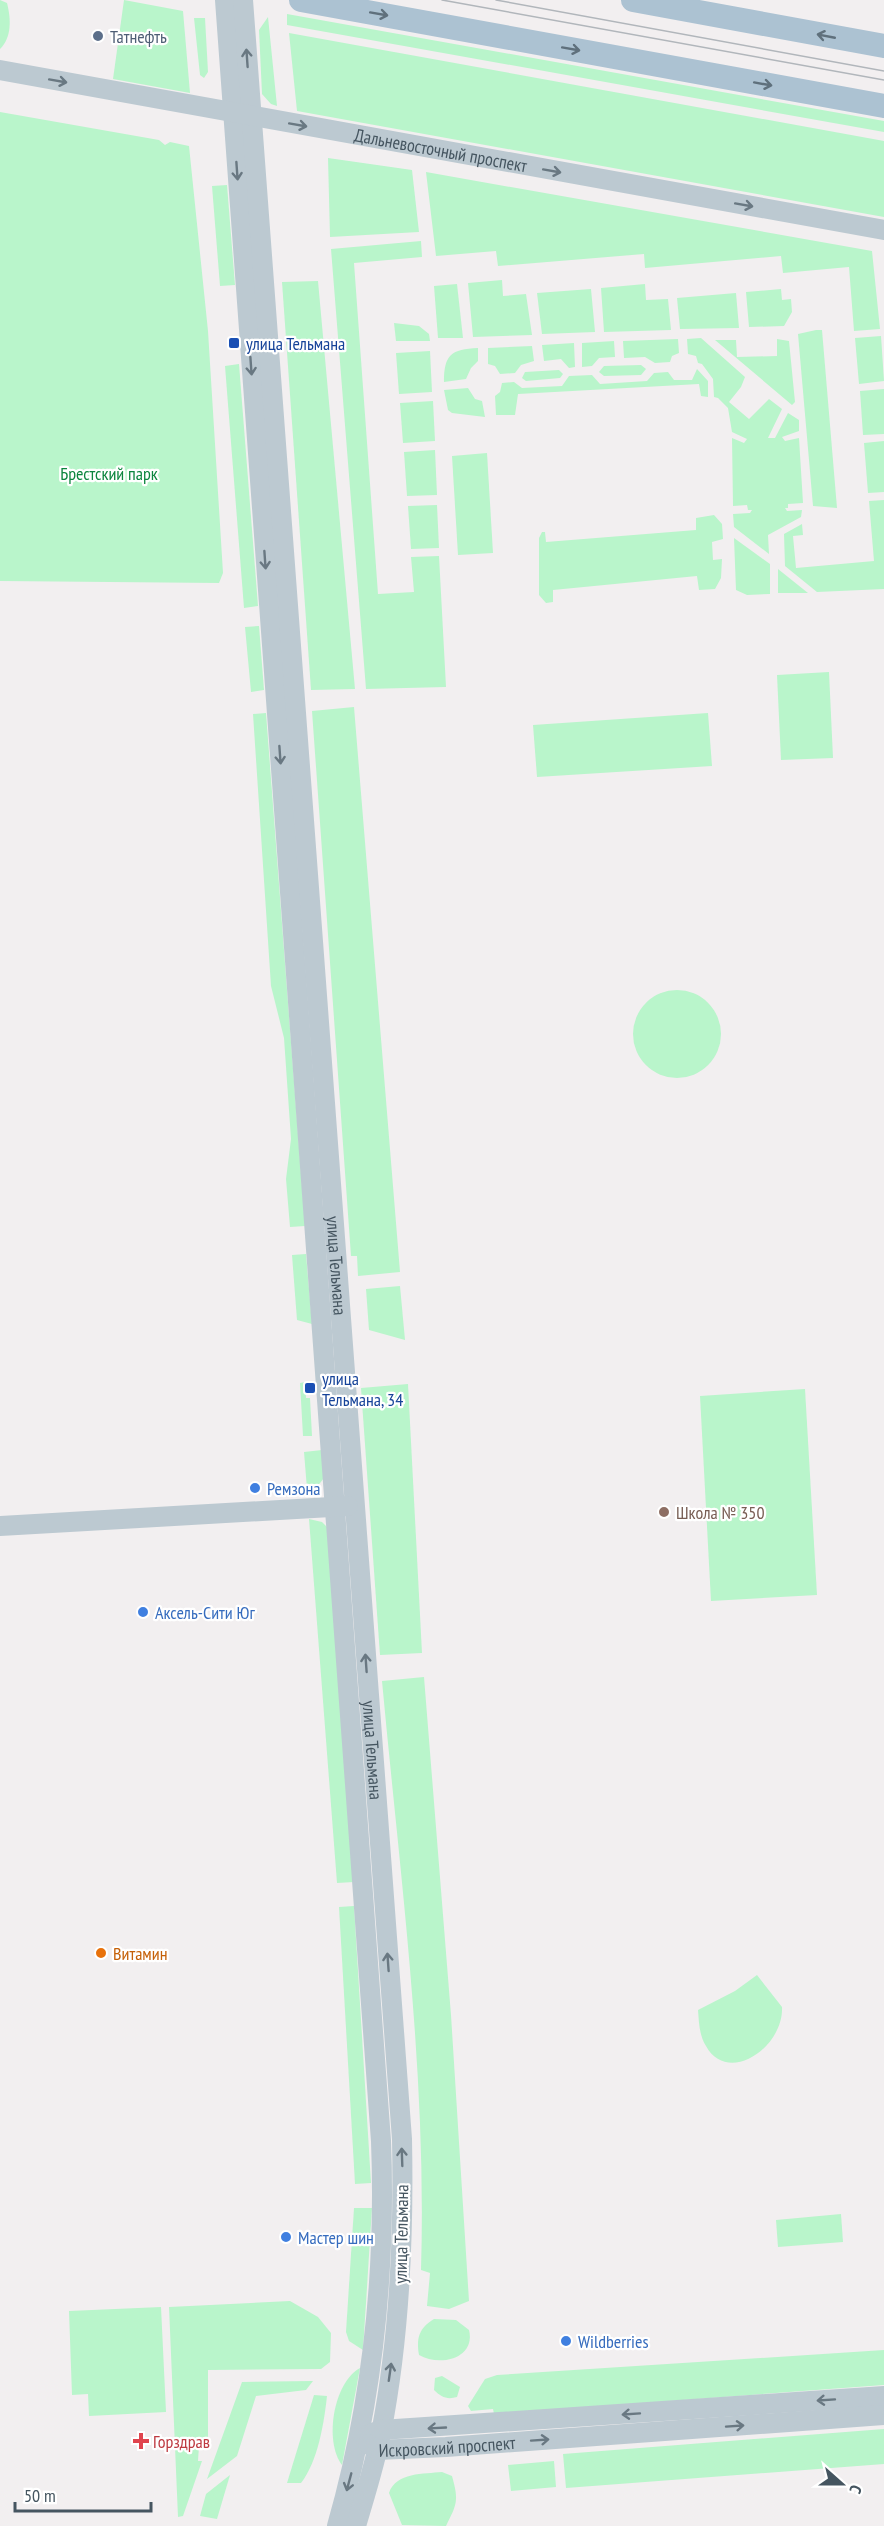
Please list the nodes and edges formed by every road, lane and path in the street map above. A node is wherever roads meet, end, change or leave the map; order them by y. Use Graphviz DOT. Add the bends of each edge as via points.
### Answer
graph roads {
  1 [pos="225,0"];
  2 [pos="243,0"];
  3 [pos="301,0"];
  4 [pos="633,0"];
  5 [pos="884,46"];
  6 [pos="0,70"];
  7 [pos="884,106"];
  8 [pos="242,115"];
  9 [pos="884,230"];
  10 [pos="345,1506"];
  11 [pos="0,1526"];
  12 [pos="884,2396"];
  13 [pos="884,2415"];
  14 [pos="381,2430"];
  15 [pos="359,2438"];
  16 [pos="377,2450"];
  17 [pos="337,2526"];
  18 [pos="356,2526"];
  1 -- 8 [label="street, улица Тельмана"];
  8 -- 2 [label="street, улица Тельмана, one-way"];
  3 -- 7 [label="main road, one-way"];
  5 -- 4 [label="main road, one-way"];
  6 -- 8 [label="street, Дальневосточный проспект, one-way"];
  8 -- 9 [label="street, Дальневосточный проспект, one-way"];
  8 -- 10 [label="street, улица Тельмана"];
  10 -- 11 [label="street"];
  14 -- 10 [label="street, улица Тельмана, one-way" via="400,2293 403,2173"];
  10 -- 15 [label="street, улица Тельмана" via="383,2196 380,2293"];
  12 -- 14 [label="street, Искровский проспект, one-way"];
  16 -- 13 [label="street, Искровский проспект, one-way"];
  14 -- 15 [label="street, Искровский проспект"];
  14 -- 16 [label="street, улица Тельмана"];
  15 -- 16 [label="street, Искровский проспект"];
  15 -- 17 [label="street, улица Тельмана, one-way"];
  16 -- 18 [label="street, улица Тельмана"];
}
